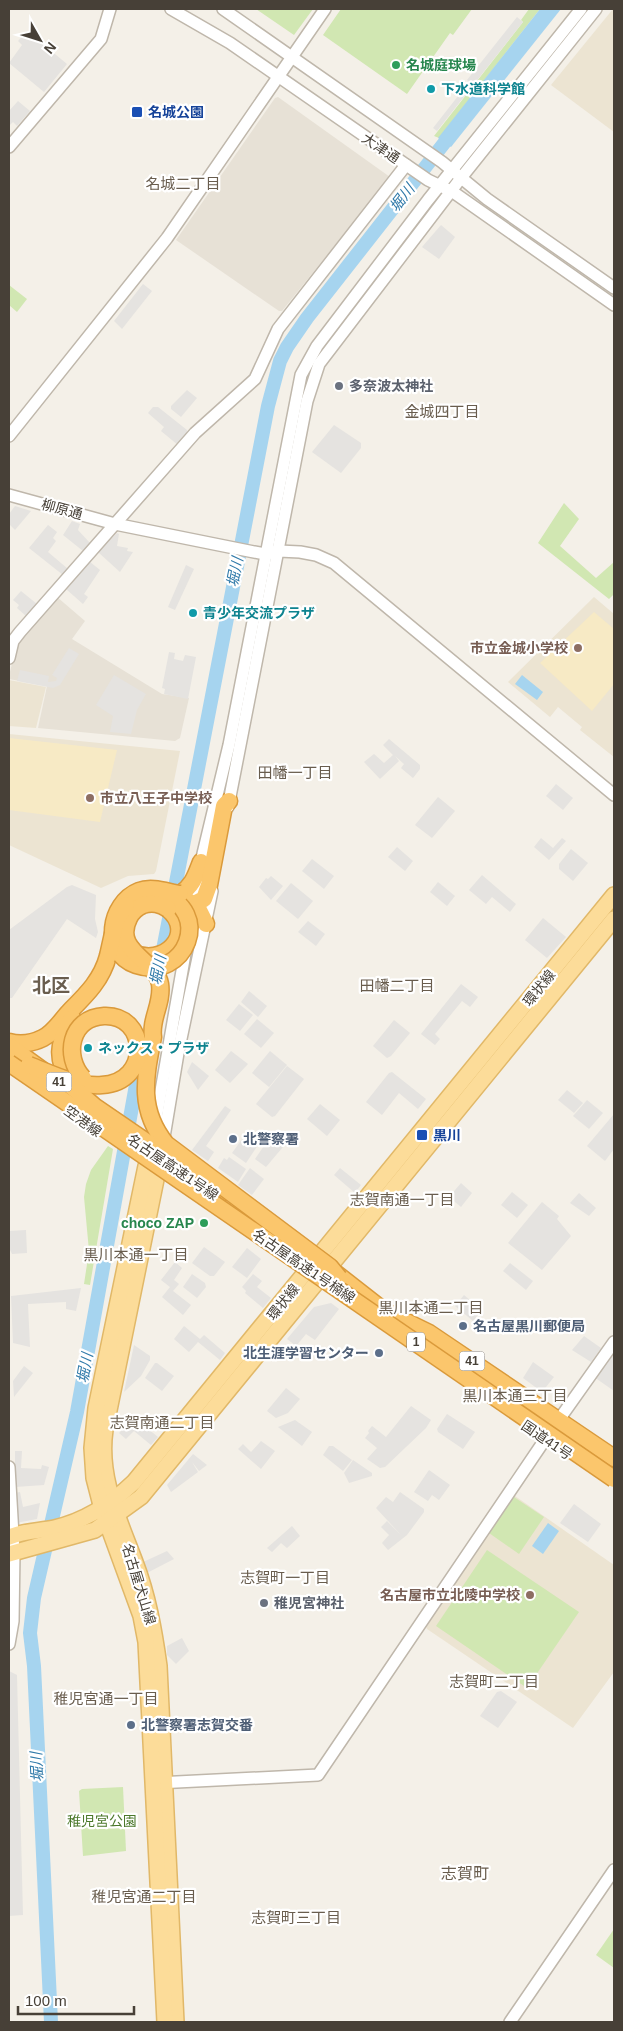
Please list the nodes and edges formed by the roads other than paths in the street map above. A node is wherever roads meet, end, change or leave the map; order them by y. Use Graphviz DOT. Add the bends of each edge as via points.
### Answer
graph roads {
  1 [pos="110,9"];
  2 [pos="171,9"];
  3 [pos="223,9"];
  4 [pos="325,9"];
  5 [pos="581,9"];
  6 [pos="596,9"];
  7 [pos="292,58"];
  8 [pos="278,78"];
  9 [pos="9,147"];
  10 [pos="408,167"];
  11 [pos="457,174"];
  12 [pos="439,186"];
  13 [pos="453,192"];
  14 [pos="614,288"];
  15 [pos="614,305"];
  16 [pos="9,436"];
  17 [pos="9,496"];
  18 [pos="115,524"];
  19 [pos="280,551"];
  20 [pos="265,554"];
  21 [pos="9,658"];
  22 [pos="614,795"];
  23 [pos="229,801"];
  24 [pos="201,862"];
  25 [pos="614,896"];
  26 [pos="191,909"];
  27 [pos="614,920"];
  28 [pos="78,1004"];
  29 [pos="152,1031"];
  30 [pos="9,1042"];
  31 [pos="9,1046"];
  32 [pos="9,1055"];
  33 [pos="9,1063"];
  34 [pos="9,1068"];
  35 [pos="110,1118"];
  36 [pos="109,1139"];
  37 [pos="156,1151"];
  38 [pos="151,1169"];
  39 [pos="216,1206"];
  40 [pos="331,1274"];
  41 [pos="310,1279"];
  42 [pos="614,1342"];
  43 [pos="559,1420"];
  44 [pos="546,1438"];
  45 [pos="614,1458"];
  46 [pos="614,1466"];
  47 [pos="9,1467"];
  48 [pos="614,1479"];
  49 [pos="614,1486"];
  50 [pos="109,1513"];
  51 [pos="55,1535"];
  52 [pos="10,1536"];
  53 [pos="11,1553"];
  54 [pos="9,1644"];
  55 [pos="160,1783"];
  56 [pos="614,1870"];
  57 [pos="165,2022"];
  58 [pos="176,2022"];
  59 [pos="510,2022"];
  1 -- 9 [label="street" via="101,40"];
  2 -- 8 [label="street, 大津通" via="203,26"];
  3 -- 7 [label="street, 大津通"];
  4 -- 7 [label="street"];
  5 -- 11 [label="street"];
  6 -- 11 [label="street"];
  7 -- 8 [label="street"];
  7 -- 11 [label="street, 大津通"];
  8 -- 10 [label="street, 大津通"];
  8 -- 16 [label="street" via="167,238"];
  10 -- 12 [label="street, 大津通"];
  10 -- 18 [label="street" via="281,325 254,378 195,433"];
  11 -- 12 [label="street"];
  11 -- 13 [label="street"];
  11 -- 14 [label="street, 大津通" via="487,199"];
  12 -- 13 [label="street, 大津通"];
  12 -- 20 [label="street" via="307,362 297,390"];
  13 -- 15 [label="street, 大津通"];
  13 -- 19 [label="street" via="319,364 307,401"];
  17 -- 18 [label="street, 柳原通"];
  18 -- 20 [label="street, 柳原通"];
  18 -- 21 [label="street" via="20,632 13,641"];
  19 -- 20 [label="street"];
  19 -- 22 [label="street" via="316,555 334,562"];
  19 -- 23 [label="street"];
  20 -- 24 [label="street" via="229,744"];
  23 -- 26 [label="street"];
  23 -- 26 [label="highway" via="224,806 209,885 204,899"];
  24 -- 26 [label="highway" via="188,889"];
  25 -- 40 [label="main road, 環状線"];
  26 -- 28 [label="highway, bridge" via="152,889 140,890 130,896 118,908 113,924 113,929 114,935 114,944 124,957 137,965 157,967 182,953 190,935 182,908 161,894 140,894 120,910 114,926 113,931 106,964"];
  26 -- 29 [label="highway, bridge" via="160,898 141,900 127,911 120,924 127,950 134,953 140,957 148,958 159,956 173,947 179,924 173,913 159,904 149,903 139,907 125,930 133,952 140,958 154,973 160,982 161,1001"];
  26 -- 37 [label="street"];
  27 -- 40 [label="main road, 環状線"];
  28 -- 30 [label="highway" via="43,1038 27,1043"];
  28 -- 40 [label="highway, bridge" via="60,1047 61,1064 72,1086 94,1106 334,1280"];
  29 -- 32 [label="highway, bridge" via="147,1037 140,1066 127,1078 113,1084 109,1084 103,1085 96,1084 84,1078 73,1064 71,1050 76,1032 87,1021 101,1016 117,1018 132,1029 137,1039 138,1061 133,1071 118,1081 110,1084 106,1085 100,1085 73,1082"];
  29 -- 40 [label="highway, bridge" via="145,1084 150,1117 157,1133 186,1160 330,1267"];
  31 -- 35 [label="highway, 空港線 / 41"];
  32 -- 40 [label="highway, 名古屋高速1号線 / 1, bridge"];
  33 -- 39 [label="highway, 名古屋高速1号線 / 1, bridge"];
  34 -- 36 [label="highway, 空港線 / 41"];
  35 -- 37 [label="highway, 国道41号 / 41, bridge"];
  36 -- 38 [label="highway, 国道41号 / 41"];
  37 -- 38 [label="main road, 名古屋犬山線"];
  37 -- 40 [label="highway, 国道41号 / 41" via="264,1222"];
  38 -- 41 [label="highway, 国道41号 / 41"];
  38 -- 50 [label="main road, 名古屋犬山線" via="96,1408 92,1463"];
  39 -- 40 [label="highway, 名古屋高速1号楠線 / 1, bridge"];
  40 -- 41 [label="main road, 環状線"];
  40 -- 43 [label="highway, 国道41号 / 41" via="384,1310 429,1333"];
  40 -- 46 [label="highway, 名古屋高速1号楠線 / 1"];
  40 -- 48 [label="highway, 名古屋高速1号楠線 / 1, bridge"];
  41 -- 44 [label="highway, 国道41号 / 41"];
  41 -- 50 [label="main road, 環状線"];
  42 -- 43 [label="street"];
  43 -- 44 [label="street"];
  43 -- 45 [label="highway, 国道41号 / 41"];
  44 -- 49 [label="highway, 国道41号 / 41"];
  44 -- 55 [label="street" via="318,1775"];
  47 -- 52 [label="street"];
  50 -- 51 [label="main road, 環状線" via="95,1530"];
  50 -- 55 [label="main road, 名古屋犬山線" via="151,1612 159,1666"];
  51 -- 52 [label="main road, 環状線" via="37,1530"];
  51 -- 53 [label="main road, 環状線"];
  52 -- 53 [label="street"];
  53 -- 54 [label="street" via="13,1622"];
  55 -- 57 [label="main road, 名古屋犬山線"];
  55 -- 58 [label="main road, 名古屋犬山線"];
  56 -- 59 [label="street"];
}
